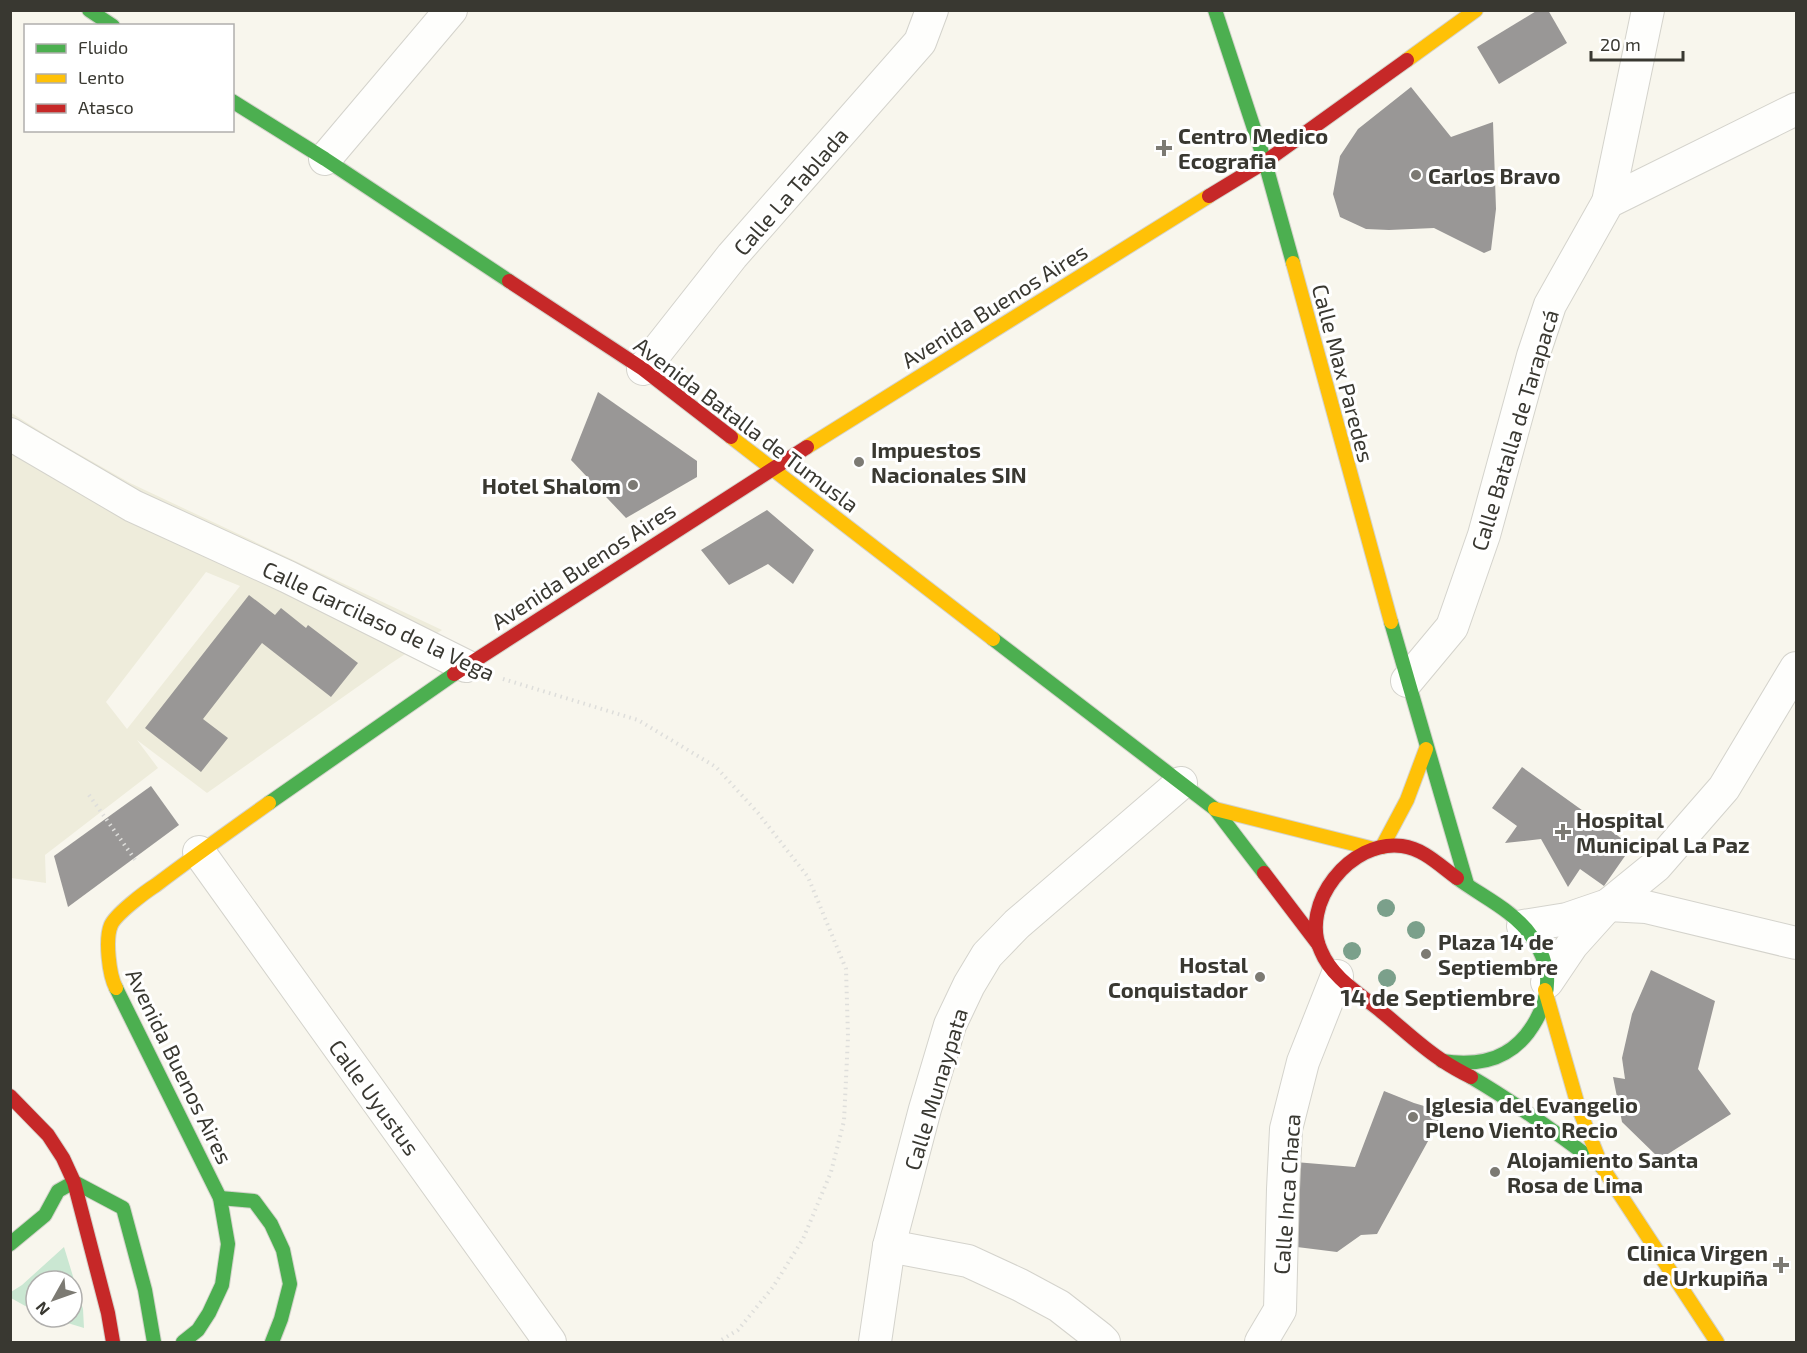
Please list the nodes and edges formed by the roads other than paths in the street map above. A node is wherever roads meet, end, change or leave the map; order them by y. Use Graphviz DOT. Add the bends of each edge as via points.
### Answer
graph roads {
  1 [pos="89,10"];
  2 [pos="451,10"];
  3 [pos="932,10"];
  4 [pos="1215,10"];
  5 [pos="1476,10"];
  6 [pos="1648,10"];
  7 [pos="110,24"];
  8 [pos="234,102"];
  9 [pos="1797,109"];
  10 [pos="325,159"];
  11 [pos="1265,162"];
  12 [pos="1608,202"];
  13 [pos="643,369"];
  14 [pos="10,434"];
  15 [pos="772,468"];
  16 [pos="466,666"];
  17 [pos="1797,668"];
  18 [pos="1407,681"];
  19 [pos="1426,749"];
  20 [pos="1181,783"];
  21 [pos="1215,810"];
  22 [pos="1378,848"];
  23 [pos="199,852"];
  24 [pos="1467,884"];
  25 [pos="1608,905"];
  26 [pos="1523,926"];
  27 [pos="1797,943"];
  28 [pos="1318,944"];
  29 [pos="1337,976"];
  30 [pos="1546,986"];
  31 [pos="1442,1061"];
  32 [pos="10,1096"];
  33 [pos="1602,1167"];
  34 [pos="74,1182"];
  35 [pos="220,1198"];
  36 [pos="10,1245"];
  37 [pos="889,1246"];
  38 [pos="184,1341"];
  39 [pos="113,1342"];
  40 [pos="154,1342"];
  41 [pos="272,1342"];
  42 [pos="550,1342"];
  43 [pos="875,1342"];
  44 [pos="1104,1342"];
  45 [pos="1261,1342"];
  46 [pos="1717,1342"];
  1 -- 7 [label="main road"];
  2 -- 10 [label="street"];
  3 -- 13 [label="street, Calle La Tablada" via="920,42 732,256"];
  4 -- 11 [label="main road, Calle Max Paredes"];
  5 -- 11 [label="main road, Avenida Buenos Aires"];
  6 -- 12 [label="street, Calle Batalla de Tarapacá"];
  8 -- 10 [label="main road, Avenida Batalla de Tumusla"];
  9 -- 12 [label="street"];
  10 -- 13 [label="main road, Avenida Batalla de Tumusla"];
  11 -- 15 [label="main road, Avenida Buenos Aires"];
  11 -- 18 [label="main road, Calle Max Paredes"];
  12 -- 18 [label="street, Calle Batalla de Tarapacá" via="1550,306 1484,535 1452,627"];
  13 -- 15 [label="main road, Avenida Batalla de Tumusla"];
  14 -- 16 [label="street, Calle Garcilaso de la Vega" via="134,506"];
  15 -- 16 [label="main road, Avenida Buenos Aires"];
  15 -- 20 [label="main road, Avenida Batalla de Tumusla"];
  16 -- 23 [label="main road, Avenida Buenos Aires"];
  17 -- 25 [label="street" via="1724,788 1656,866"];
  18 -- 19 [label="main road, Calle Max Paredes"];
  19 -- 22 [label="main road" via="1401,816"];
  19 -- 24 [label="main road, Calle Max Paredes"];
  20 -- 21 [label="main road, Avenida Batalla de Tumusla"];
  20 -- 37 [label="street, Calle Munaypata" via="1017,924 987,955 950,1025"];
  21 -- 22 [label="main road, Avenida Batalla de Tumusla"];
  21 -- 28 [label="main road, Avenida Batalla de Tumusla"];
  22 -- 24 [label="main road, Avenida Batalla de Tumusla" via="1399,845 1420,850"];
  22 -- 28 [label="main road" via="1351,861 1325,890 1318,908"];
  23 -- 35 [label="main road, Avenida Buenos Aires" via="131,903 111,924 108,949 112,980"];
  23 -- 42 [label="street, Calle Uyustus"];
  24 -- 26 [label="main road, Avenida Batalla de Tumusla"];
  25 -- 26 [label="street" via="1567,919"];
  25 -- 27 [label="street" via="1646,907"];
  25 -- 30 [label="street" via="1572,945"];
  26 -- 30 [label="main road" via="1545,967"];
  28 -- 29 [label="main road, Avenida Batalla de Tumusla"];
  29 -- 31 [label="main road, Avenida Batalla de Tumusla"];
  29 -- 45 [label="street, Calle Inca Chaca" via="1303,1062 1286,1129 1280,1310"];
  30 -- 31 [label="main road" via="1541,1010 1519,1043 1483,1062"];
  30 -- 33 [label="main road" via="1579,1109"];
  31 -- 33 [label="main road, Avenida Batalla de Tumusla" via="1551,1128"];
  32 -- 34 [label="main road" via="48,1135"];
  33 -- 46 [label="main road"];
  34 -- 36 [label="main road" via="58,1191 45,1215"];
  34 -- 39 [label="main road"];
  34 -- 40 [label="main road" via="123,1208"];
  35 -- 38 [label="main road, Avenida Buenos Aires" via="228,1244 222,1284 198,1330"];
  35 -- 41 [label="main road" via="254,1201 283,1250 290,1284"];
  37 -- 43 [label="street, Calle Munaypata"];
  37 -- 44 [label="street" via="968,1261 1059,1306"];
}
